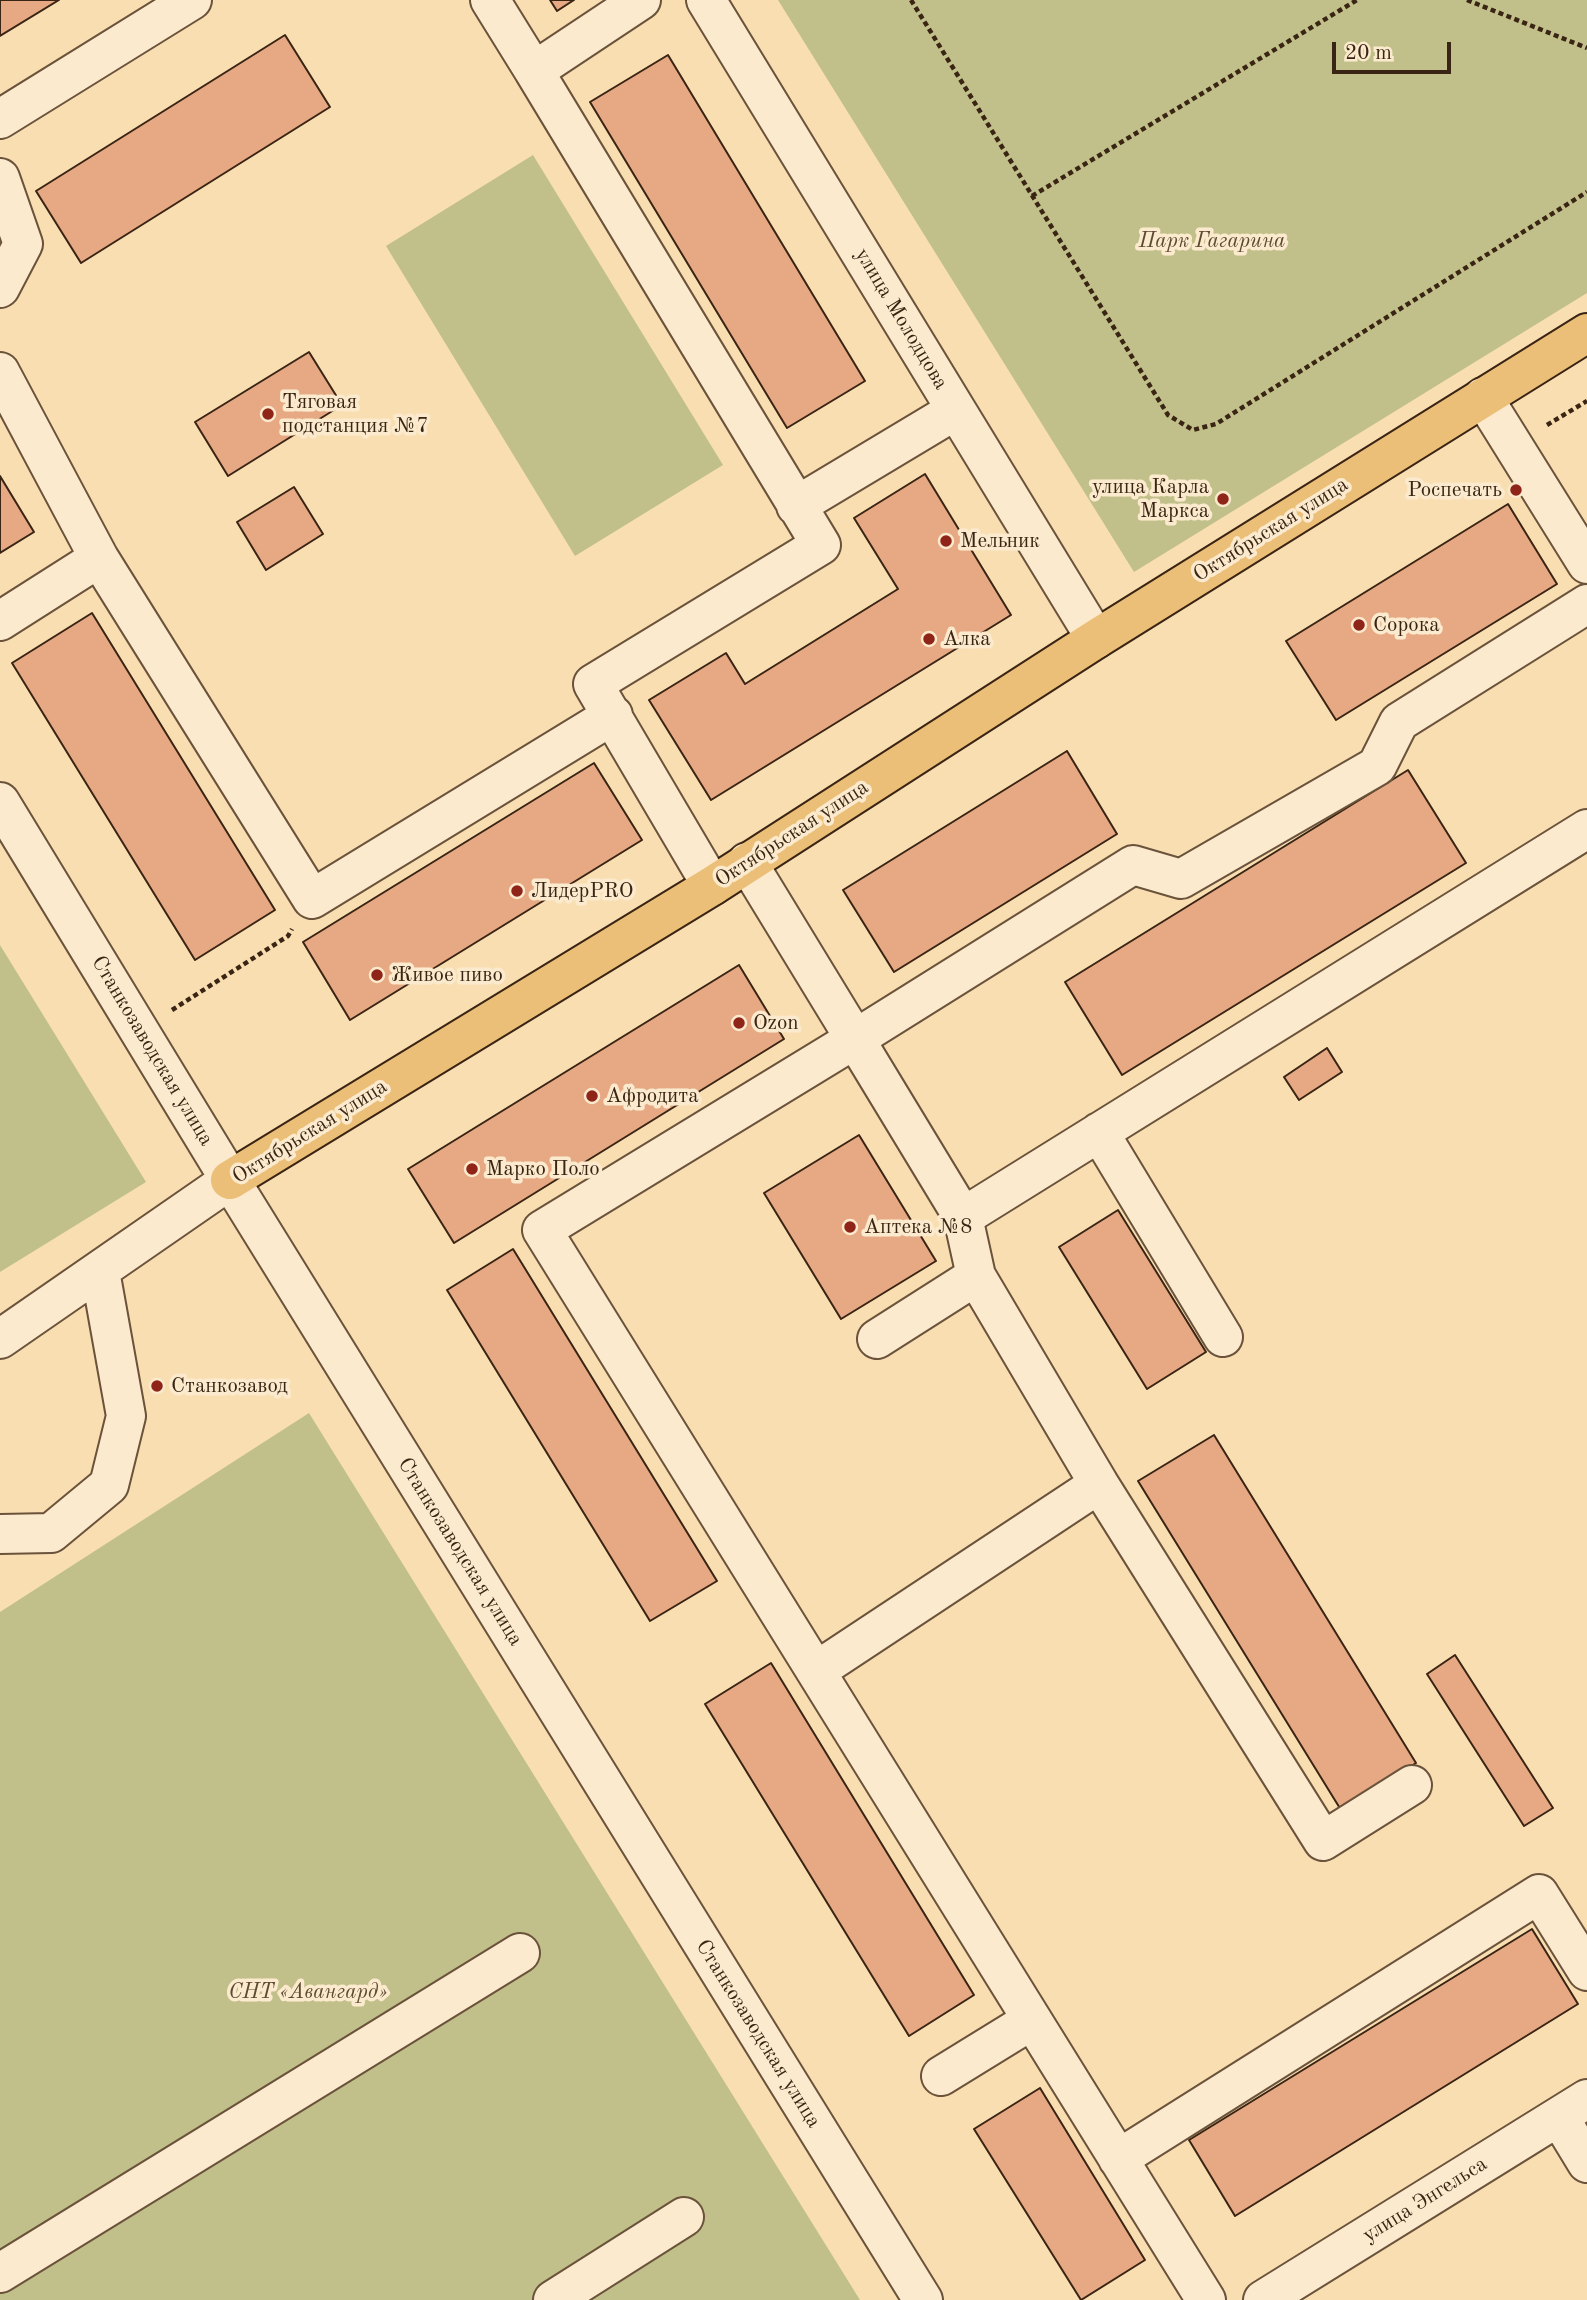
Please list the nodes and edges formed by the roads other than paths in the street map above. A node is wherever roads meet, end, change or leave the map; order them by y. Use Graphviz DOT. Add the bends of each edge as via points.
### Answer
graph roads {
  1 [pos="192,0"];
  2 [pos="490,0"];
  3 [pos="641,0"];
  4 [pos="706,0"];
  5 [pos="534,71"];
  6 [pos="0,119"];
  7 [pos="0,178"];
  8 [pos="0,288"];
  9 [pos="1587,332"];
  10 [pos="0,372"];
  11 [pos="1483,397"];
  12 [pos="956,410"];
  13 [pos="796,506"];
  14 [pos="99,558"];
  15 [pos="1587,564"];
  16 [pos="1587,604"];
  17 [pos="0,621"];
  18 [pos="1096,639"];
  19 [pos="612,715"];
  20 [pos="0,802"];
  21 [pos="1587,829"];
  22 [pos="747,862"];
  23 [pos="712,886"];
  24 [pos="855,1039"];
  25 [pos="1099,1132"];
  26 [pos="230,1180"];
  27 [pos="963,1217"];
  28 [pos="100,1271"];
  29 [pos="976,1276"];
  30 [pos="1223,1337"];
  31 [pos="0,1339"];
  32 [pos="877,1339"];
  33 [pos="1099,1484"];
  34 [pos="0,1534"];
  35 [pos="816,1671"];
  36 [pos="1412,1785"];
  37 [pos="520,1953"];
  38 [pos="1587,1971"];
  39 [pos="1032,2020"];
  40 [pos="941,2076"];
  41 [pos="1573,2108"];
  42 [pos="1118,2158"];
  43 [pos="1587,2163"];
  44 [pos="684,2217"];
  45 [pos="0,2273"];
  46 [pos="553,2300"];
  47 [pos="923,2300"];
  48 [pos="1206,2300"];
  49 [pos="1263,2300"];
  1 -- 6 [label="street"];
  2 -- 5 [label="street"];
  3 -- 5 [label="street"];
  4 -- 12 [label="street, улица Молодцова"];
  5 -- 13 [label="street"];
  7 -- 8 [label="street" via="23,244"];
  9 -- 11 [label="main road, Октябрьская улица"];
  10 -- 14 [label="street"];
  11 -- 15 [label="street"];
  11 -- 18 [label="main road, Октябрьская улица"];
  12 -- 13 [label="street"];
  12 -- 18 [label="street, улица Молодцова"];
  13 -- 19 [label="street" via="821,545 593,684"];
  14 -- 17 [label="street"];
  14 -- 19 [label="street" via="312,899"];
  16 -- 24 [label="street" via="1399,722 1377,766 1181,879 1133,865"];
  18 -- 22 [label="main road, Октябрьская улица"];
  19 -- 23 [label="street"];
  20 -- 26 [label="street, Станкозаводская улица"];
  21 -- 25 [label="street"];
  22 -- 23 [label="main road, Октябрьская улица"];
  22 -- 24 [label="street"];
  23 -- 26 [label="main road, Октябрьская улица"];
  24 -- 27 [label="street"];
  24 -- 35 [label="street" via="542,1230"];
  25 -- 27 [label="street"];
  25 -- 30 [label="street"];
  26 -- 28 [label="street, Октябрьская улица"];
  26 -- 47 [label="street, Станкозаводская улица"];
  27 -- 29 [label="street"];
  28 -- 31 [label="street, Октябрьская улица"];
  28 -- 34 [label="street" via="126,1416 109,1485 51,1533"];
  29 -- 32 [label="street"];
  29 -- 33 [label="street"];
  33 -- 35 [label="street"];
  33 -- 36 [label="street" via="1323,1841"];
  35 -- 39 [label="street"];
  37 -- 45 [label="street"];
  38 -- 42 [label="street" via="1539,1894"];
  39 -- 40 [label="street"];
  39 -- 42 [label="street"];
  41 -- 43 [label="street"];
  41 -- 49 [label="street, улица Энгельса"];
  42 -- 48 [label="street"];
  44 -- 46 [label="street"];
}
